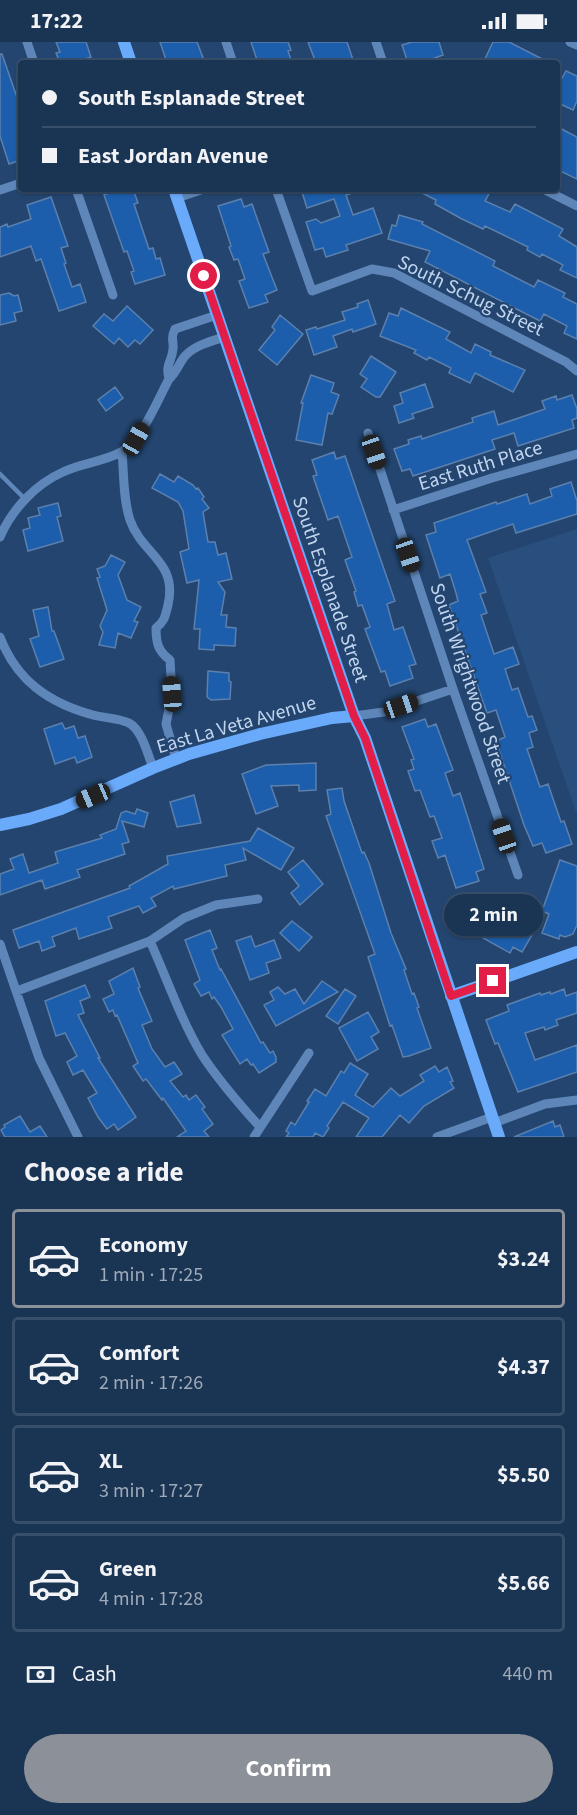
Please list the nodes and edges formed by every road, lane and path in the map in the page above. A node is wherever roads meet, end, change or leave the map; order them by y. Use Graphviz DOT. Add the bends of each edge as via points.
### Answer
graph roads {
  1 [pos="27,42"];
  2 [pos="124,42"];
  3 [pos="226,42"];
  4 [pos="376,42"];
  5 [pos="570,42"];
  6 [pos="577,45"];
  7 [pos="33,60"];
  8 [pos="131,60"];
  9 [pos="232,60"];
  10 [pos="382,60"];
  11 [pos="18,184"];
  12 [pos="0,190"];
  13 [pos="77,192"];
  14 [pos="277,192"];
  15 [pos="549,192"];
  16 [pos="176,194"];
  17 [pos="577,206"];
  18 [pos="113,295"];
  19 [pos="217,315"];
  20 [pos="225,337"];
  21 [pos="173,347"];
  22 [pos="186,355"];
  23 [pos="577,371"];
  24 [pos="169,379"];
  25 [pos="368,433"];
  26 [pos="122,452"];
  27 [pos="577,454"];
  28 [pos="0,474"];
  29 [pos="25,499"];
  30 [pos="393,510"];
  31 [pos="0,537"];
  32 [pos="0,638"];
  33 [pos="453,689"];
  34 [pos="354,716"];
  35 [pos="176,759"];
  36 [pos="153,768"];
  37 [pos="0,825"];
  38 [pos="518,875"];
  39 [pos="258,899"];
  40 [pos="150,941"];
  41 [pos="0,944"];
  42 [pos="577,952"];
  43 [pos="17,991"];
  44 [pos="451,996"];
  45 [pos="309,1053"];
  46 [pos="577,1100"];
  47 [pos="493,1120"];
  48 [pos="260,1127"];
  49 [pos="78,1137"];
  50 [pos="254,1137"];
  51 [pos="437,1137"];
  52 [pos="499,1137"];
  1 -- 7 [label="street"];
  2 -- 8 [label="main road"];
  3 -- 9 [label="street"];
  4 -- 10 [label="street"];
  5 -- 6 [label="street"];
  11 -- 12 [label="street"];
  13 -- 18 [label="street"];
  14 -- 23 [label="street, South Schug Street" via="312,291 372,269 394,273"];
  15 -- 17 [label="street"];
  16 -- 19 [label="main road, South Esplanade Street"];
  19 -- 20 [label="main road, South Esplanade Street"];
  19 -- 21 [label="street" via="175,329"];
  20 -- 22 [label="street"];
  20 -- 34 [label="main road, South Esplanade Street"];
  21 -- 22 [label="lane"];
  21 -- 24 [label="street" via="167,369"];
  22 -- 24 [label="street"];
  24 -- 26 [label="street" via="136,439"];
  25 -- 30 [label="street, South Wrightwood Street"];
  26 -- 29 [label="street" via="64,471"];
  26 -- 35 [label="street" via="131,522 164,567 169,582 164,622 156,628 156,642 170,660 172,694 166,724"];
  27 -- 30 [label="street, East Ruth Place"];
  28 -- 29 [label="lane"];
  29 -- 31 [label="street"];
  30 -- 33 [label="street, South Wrightwood Street"];
  32 -- 36 [label="street" via="5,651 36,690 92,715 130,723 139,733"];
  33 -- 34 [label="street, East La Veta Avenue" via="384,712"];
  33 -- 38 [label="street, South Wrightwood Street"];
  34 -- 35 [label="main road, East La Veta Avenue" via="260,734"];
  34 -- 44 [label="main road, South Esplanade Street" via="365,738"];
  35 -- 36 [label="main road, East La Veta Avenue"];
  36 -- 37 [label="main road, East La Veta Avenue" via="61,809"];
  39 -- 40 [label="street" via="216,905 184,918"];
  40 -- 43 [label="street"];
  40 -- 48 [label="street" via="203,1056"];
  41 -- 43 [label="street"];
  42 -- 44 [label="main road"];
  43 -- 49 [label="street" via="39,1058"];
  44 -- 47 [label="main road, South Esplanade Street"];
  45 -- 48 [label="street"];
  46 -- 47 [label="street" via="546,1104"];
  47 -- 51 [label="street"];
  47 -- 52 [label="main road, South Esplanade Street"];
  48 -- 50 [label="street"];
}
